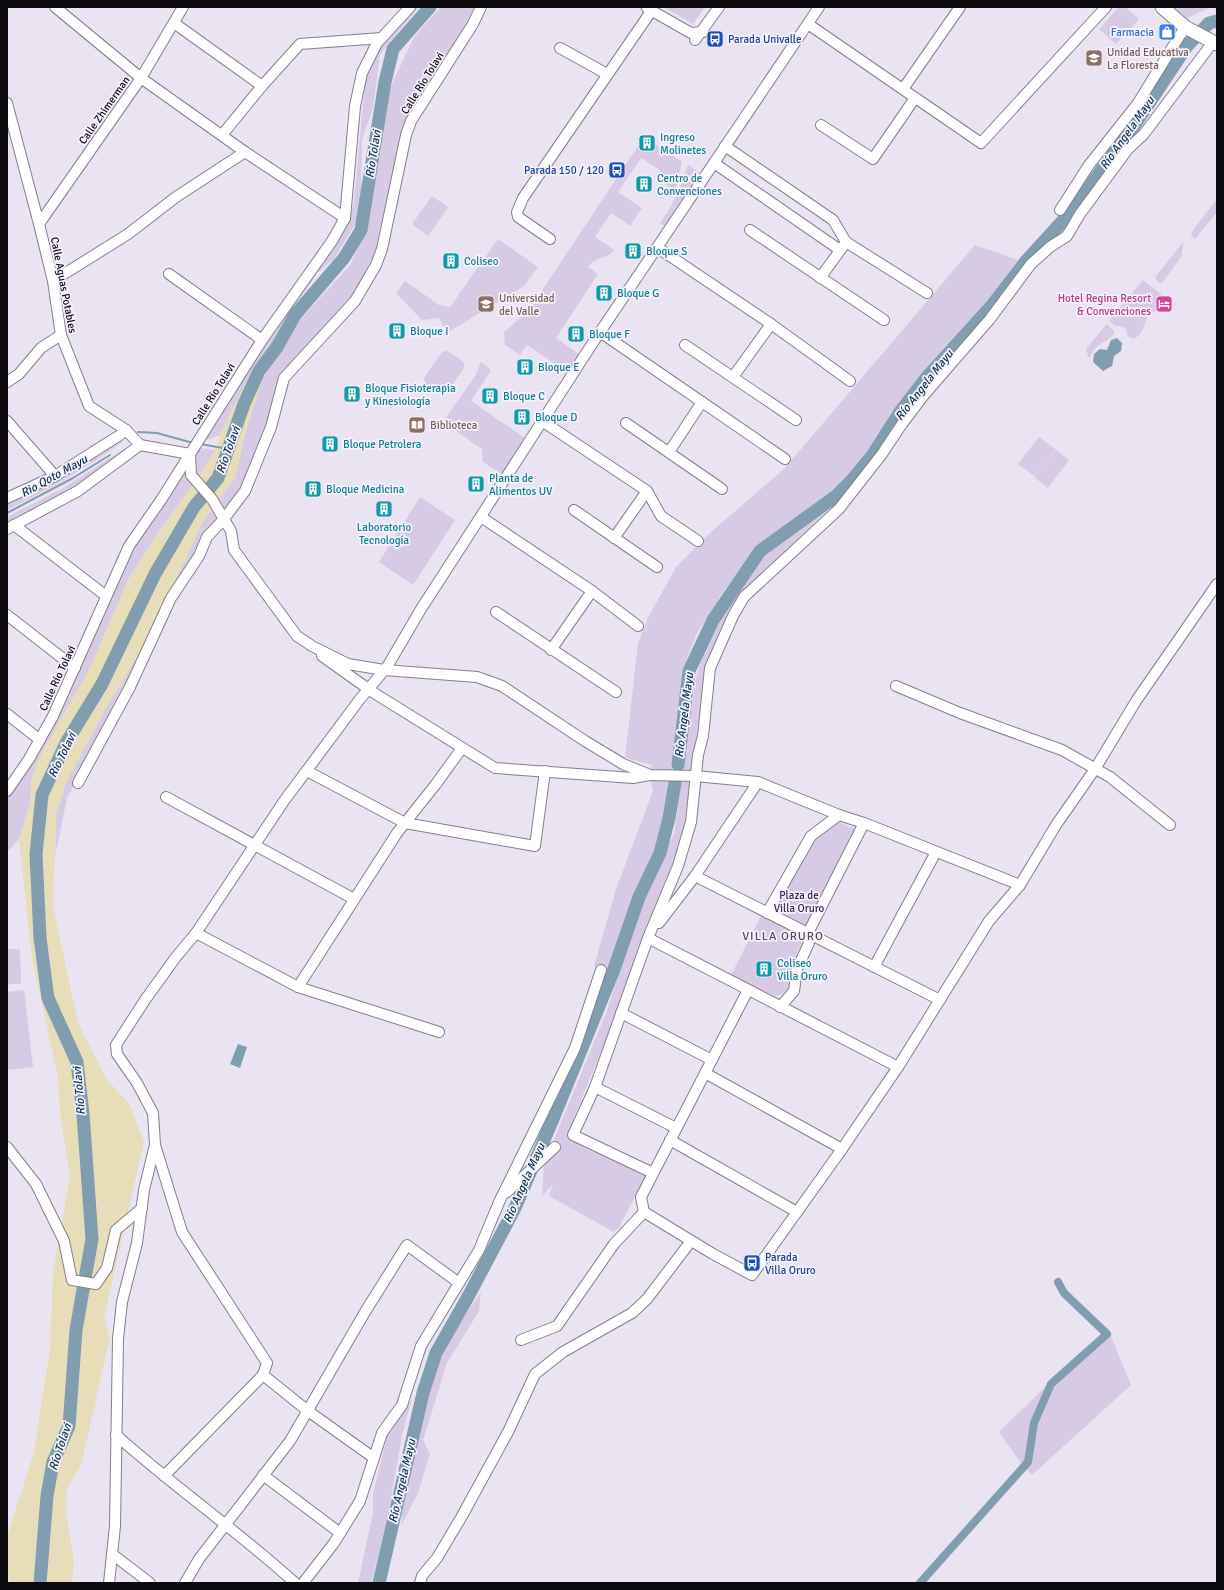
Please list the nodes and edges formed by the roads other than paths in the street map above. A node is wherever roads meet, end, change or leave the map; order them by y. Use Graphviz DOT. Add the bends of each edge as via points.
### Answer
graph roads {
  1 [pos="55,7"];
  2 [pos="183,7"];
  3 [pos="481,7"];
  4 [pos="719,7"];
  5 [pos="819,7"];
  6 [pos="960,7"];
  7 [pos="1106,7"];
  8 [pos="1162,7"];
  9 [pos="405,9"];
  10 [pos="649,9"];
  11 [pos="174,23"];
  12 [pos="808,24"];
  13 [pos="1192,31"];
  14 [pos="382,38"];
  15 [pos="1215,43"];
  16 [pos="560,48"];
  17 [pos="607,74"];
  18 [pos="141,78"];
  19 [pos="262,86"];
  20 [pos="903,89"];
  21 [pos="915,98"];
  22 [pos="7,103"];
  23 [pos="821,125"];
  24 [pos="222,135"];
  25 [pos="725,146"];
  26 [pos="245,152"];
  27 [pos="714,162"];
  28 [pos="1060,210"];
  29 [pos="345,218"];
  30 [pos="39,224"];
  31 [pos="750,230"];
  32 [pos="550,239"];
  33 [pos="843,246"];
  34 [pos="658,248"];
  35 [pos="169,274"];
  36 [pos="820,278"];
  37 [pos="52,281"];
  38 [pos="927,293"];
  39 [pos="884,320"];
  40 [pos="771,324"];
  41 [pos="600,332"];
  42 [pos="61,335"];
  43 [pos="262,340"];
  44 [pos="685,345"];
  45 [pos="733,377"];
  46 [pos="850,381"];
  47 [pos="7,382"];
  48 [pos="702,402"];
  49 [pos="796,420"];
  50 [pos="7,421"];
  51 [pos="542,421"];
  52 [pos="626,423"];
  53 [pos="126,430"];
  54 [pos="140,445"];
  55 [pos="669,452"];
  56 [pos="190,454"];
  57 [pos="785,459"];
  58 [pos="55,476"];
  59 [pos="722,489"];
  60 [pos="647,491"];
  61 [pos="7,498"];
  62 [pos="574,510"];
  63 [pos="481,516"];
  64 [pos="223,520"];
  65 [pos="11,527"];
  66 [pos="614,538"];
  67 [pos="698,541"];
  68 [pos="657,567"];
  69 [pos="1217,584"];
  70 [pos="592,591"];
  71 [pos="106,596"];
  72 [pos="496,612"];
  73 [pos="7,615"];
  74 [pos="638,626"];
  75 [pos="312,646"];
  76 [pos="552,650"];
  77 [pos="75,668"];
  78 [pos="384,670"];
  79 [pos="896,686"];
  80 [pos="368,689"];
  81 [pos="616,692"];
  82 [pos="7,714"];
  83 [pos="40,740"];
  84 [pos="462,748"];
  85 [pos="1095,769"];
  86 [pos="544,771"];
  87 [pos="307,772"];
  88 [pos="650,775"];
  89 [pos="695,776"];
  90 [pos="758,782"];
  91 [pos="78,783"];
  92 [pos="7,791"];
  93 [pos="166,797"];
  94 [pos="839,815"];
  95 [pos="405,823"];
  96 [pos="864,823"];
  97 [pos="1170,825"];
  98 [pos="255,844"];
  99 [pos="936,852"];
  100 [pos="695,876"];
  101 [pos="1020,885"];
  102 [pos="354,899"];
  103 [pos="767,913"];
  104 [pos="196,933"];
  105 [pos="808,933"];
  106 [pos="648,938"];
  107 [pos="874,967"];
  108 [pos="601,970"];
  109 [pos="298,987"];
  110 [pos="748,990"];
  111 [pos="940,1000"];
  112 [pos="780,1007"];
  113 [pos="621,1013"];
  114 [pos="439,1032"];
  115 [pos="712,1060"];
  116 [pos="898,1067"];
  117 [pos="705,1073"];
  118 [pos="595,1087"];
  119 [pos="676,1128"];
  120 [pos="670,1140"];
  121 [pos="155,1145"];
  122 [pos="7,1147"];
  123 [pos="555,1147"];
  124 [pos="842,1149"];
  125 [pos="653,1173"];
  126 [pos="500,1200"];
  127 [pos="142,1208"];
  128 [pos="644,1212"];
  129 [pos="797,1212"];
  130 [pos="691,1240"];
  131 [pos="459,1283"];
  132 [pos="521,1340"];
  133 [pos="263,1375"];
  134 [pos="308,1411"];
  135 [pos="116,1435"];
  136 [pos="374,1458"];
  137 [pos="263,1475"];
  138 [pos="164,1476"];
  139 [pos="226,1524"];
  140 [pos="340,1533"];
  141 [pos="112,1554"];
  142 [pos="109,1583"];
  143 [pos="150,1583"];
  144 [pos="185,1583"];
  145 [pos="294,1583"];
  146 [pos="303,1583"];
  147 [pos="420,1583"];
  1 -- 18 [label="street"];
  2 -- 11 [label="street, Calle Zhimerman"];
  3 -- 64 [label="street, Calle Río Tolavi" via="473,24 411,121 406,134 382,249 376,265 355,301 284,378 271,427 245,491"];
  4 -- 10 [label="street" via="700,39"];
  5 -- 12 [label="street"];
  6 -- 20 [label="street"];
  7 -- 21 [label="street" via="981,143"];
  8 -- 13 [label="main road"];
  9 -- 14 [label="street, Calle Río Tolavi"];
  10 -- 17 [label="street"];
  11 -- 18 [label="street, Calle Zhimerman"];
  11 -- 19 [label="street"];
  12 -- 20 [label="street"];
  12 -- 25 [label="street"];
  13 -- 15 [label="main road"];
  13 -- 28 [label="street" via="1089,165"];
  14 -- 19 [label="street" via="300,44"];
  14 -- 29 [label="street, Calle Río Tolavi" via="362,73 355,106"];
  15 -- 89 [label="street" via="1144,134 1128,150 1066,236 1031,264 990,319 924,395 839,509 744,597 710,668 703,736"];
  16 -- 17 [label="street"];
  17 -- 32 [label="street" via="523,198 517,212 518,217"];
  18 -- 24 [label="street"];
  18 -- 30 [label="street, Calle Zhimerman"];
  19 -- 24 [label="street"];
  20 -- 21 [label="street"];
  21 -- 23 [label="street" via="873,158"];
  22 -- 30 [label="street, Calle Aguas Potables"];
  24 -- 26 [label="street"];
  25 -- 27 [label="street"];
  25 -- 33 [label="street" via="833,220"];
  26 -- 29 [label="street"];
  26 -- 37 [label="street" via="176,197 128,234"];
  27 -- 33 [label="street"];
  27 -- 34 [label="street"];
  29 -- 43 [label="street, Calle Río Tolavi"];
  30 -- 37 [label="street, Calle Aguas Potables"];
  31 -- 36 [label="street"];
  33 -- 36 [label="street"];
  33 -- 38 [label="street"];
  34 -- 40 [label="street"];
  34 -- 41 [label="street"];
  35 -- 43 [label="street"];
  36 -- 39 [label="street"];
  37 -- 42 [label="street, Calle Aguas Potables"];
  40 -- 45 [label="street"];
  40 -- 46 [label="street"];
  41 -- 48 [label="street"];
  41 -- 51 [label="street"];
  42 -- 47 [label="street" via="42,348 19,374"];
  42 -- 53 [label="street, Calle Aguas Potables" via="89,406"];
  43 -- 56 [label="street, Calle Río Tolavi"];
  44 -- 45 [label="street"];
  45 -- 49 [label="street"];
  48 -- 55 [label="street"];
  48 -- 57 [label="street"];
  50 -- 58 [label="street"];
  51 -- 60 [label="street"];
  51 -- 63 [label="street"];
  52 -- 55 [label="street"];
  53 -- 54 [label="street, Calle Aguas Potables"];
  53 -- 58 [label="street"];
  54 -- 56 [label="street"];
  54 -- 65 [label="street" via="78,491"];
  55 -- 59 [label="street"];
  56 -- 64 [label="street" via="191,475 212,500"];
  56 -- 71 [label="street, Calle Río Tolavi" via="129,546"];
  58 -- 61 [label="street"];
  60 -- 66 [label="street"];
  60 -- 67 [label="street" via="661,516"];
  62 -- 66 [label="street"];
  63 -- 70 [label="street"];
  63 -- 78 [label="street"];
  64 -- 75 [label="street" via="231,531 234,550 246,567 297,636"];
  64 -- 91 [label="street, Calle Río Tolavi" via="207,537 195,562 171,598 130,687"];
  65 -- 71 [label="street"];
  66 -- 68 [label="street"];
  69 -- 85 [label="street" via="1136,701"];
  70 -- 74 [label="street"];
  70 -- 76 [label="street"];
  71 -- 77 [label="street, Calle Río Tolavi"];
  72 -- 76 [label="street"];
  73 -- 77 [label="street"];
  75 -- 78 [label="street" via="348,664"];
  75 -- 80 [label="street" via="325,659"];
  76 -- 81 [label="street"];
  77 -- 83 [label="street, Calle Río Tolavi"];
  78 -- 80 [label="street"];
  78 -- 88 [label="street" via="477,677 502,686 623,764"];
  79 -- 85 [label="street" via="960,713 1062,750"];
  80 -- 84 [label="street"];
  80 -- 87 [label="street"];
  82 -- 83 [label="street"];
  83 -- 92 [label="street, Calle Río Tolavi"];
  84 -- 86 [label="street" via="495,768"];
  84 -- 95 [label="street"];
  85 -- 97 [label="street" via="1110,777"];
  85 -- 101 [label="street" via="1056,825"];
  86 -- 88 [label="street" via="633,778"];
  86 -- 95 [label="street" via="535,846"];
  87 -- 95 [label="street"];
  87 -- 98 [label="street"];
  88 -- 89 [label="street"];
  89 -- 90 [label="street"];
  89 -- 106 [label="street" via="691,822 669,890"];
  90 -- 94 [label="street"];
  90 -- 100 [label="street"];
  93 -- 98 [label="street"];
  94 -- 96 [label="street"];
  94 -- 103 [label="street" via="811,836"];
  95 -- 102 [label="street"];
  96 -- 99 [label="street"];
  96 -- 105 [label="street"];
  98 -- 102 [label="street"];
  98 -- 104 [label="street"];
  99 -- 101 [label="street"];
  99 -- 107 [label="street"];
  100 -- 103 [label="street"];
  100 -- 106 [label="street"];
  101 -- 111 [label="street" via="989,921"];
  102 -- 109 [label="street"];
  103 -- 105 [label="street"];
  104 -- 109 [label="street"];
  104 -- 121 [label="street" via="176,956 116,1045 117,1054 153,1113"];
  105 -- 107 [label="street"];
  105 -- 112 [label="street" via="809,943 797,969 794,991"];
  106 -- 110 [label="street"];
  106 -- 113 [label="street"];
  107 -- 111 [label="street"];
  108 -- 126 [label="street" via="575,1048"];
  109 -- 114 [label="street"];
  110 -- 112 [label="street"];
  110 -- 115 [label="street"];
  111 -- 116 [label="street"];
  112 -- 116 [label="street"];
  113 -- 115 [label="street"];
  113 -- 118 [label="street"];
  115 -- 117 [label="street"];
  116 -- 124 [label="street"];
  117 -- 119 [label="street"];
  117 -- 124 [label="street"];
  118 -- 119 [label="street"];
  118 -- 125 [label="street" via="573,1135"];
  119 -- 120 [label="street"];
  120 -- 125 [label="street"];
  120 -- 129 [label="street"];
  121 -- 127 [label="street"];
  121 -- 133 [label="street" via="182,1232 267,1363"];
  122 -- 127 [label="street" via="36,1184 64,1241 72,1280 96,1284 107,1268 116,1230"];
  123 -- 126 [label="street"];
  124 -- 129 [label="street"];
  125 -- 128 [label="street" via="641,1197"];
  126 -- 131 [label="street" via="479,1250"];
  127 -- 135 [label="street" via="137,1243 122,1302 118,1339"];
  128 -- 130 [label="street"];
  128 -- 132 [label="street" via="614,1244 557,1326"];
  129 -- 130 [label="street" via="752,1275"];
  130 -- 147 [label="street" via="647,1299 632,1312 563,1352 534,1374 508,1432 470,1502"];
  131 -- 134 [label="street" via="407,1245"];
  131 -- 136 [label="street" via="421,1346 402,1405 382,1433"];
  133 -- 134 [label="street"];
  133 -- 138 [label="street"];
  134 -- 136 [label="street"];
  134 -- 137 [label="street" via="290,1441"];
  135 -- 138 [label="street"];
  135 -- 141 [label="street" via="115,1526"];
  136 -- 140 [label="street" via="360,1501"];
  137 -- 139 [label="street"];
  137 -- 140 [label="street"];
  138 -- 139 [label="street"];
  139 -- 144 [label="street"];
  139 -- 145 [label="street"];
  140 -- 146 [label="street"];
  141 -- 142 [label="street"];
  141 -- 143 [label="street"];
}
